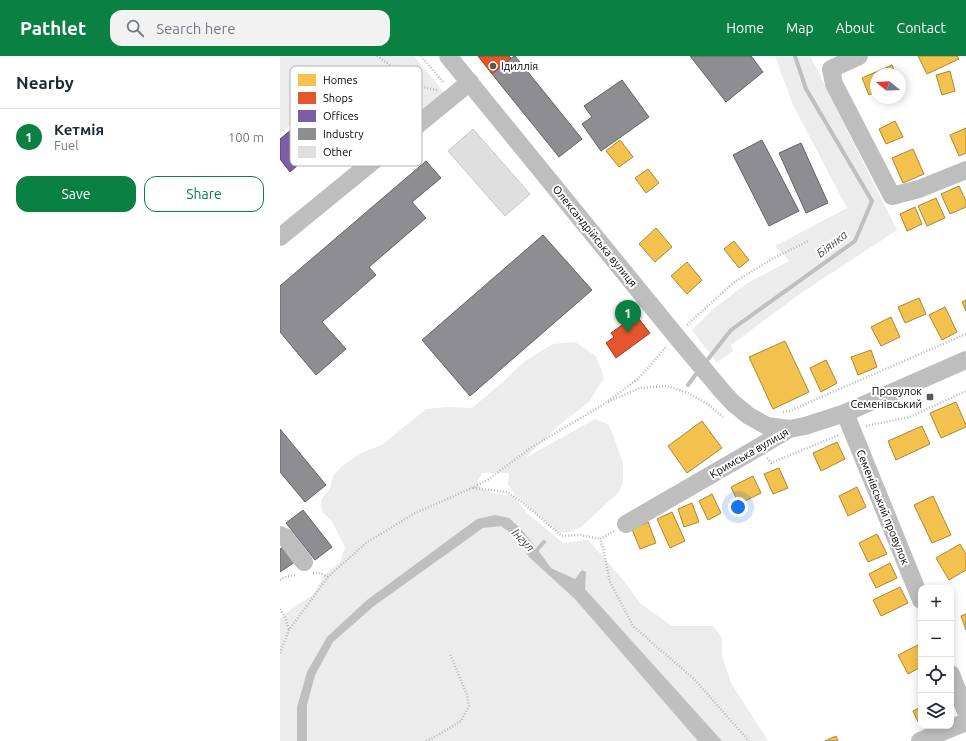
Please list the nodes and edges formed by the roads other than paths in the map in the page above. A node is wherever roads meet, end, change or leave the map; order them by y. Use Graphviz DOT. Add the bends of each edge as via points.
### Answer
graph roads {
  1 [pos="448,56"];
  2 [pos="859,56"];
  3 [pos="470,82"];
  4 [pos="422,121"];
  5 [pos="367,166"];
  6 [pos="966,170"];
  7 [pos="280,237"];
  8 [pos="966,360"];
  9 [pos="845,413"];
  10 [pos="789,429"];
  11 [pos="627,524"];
  12 [pos="280,535"];
  13 [pos="304,562"];
  14 [pos="918,593"];
  15 [pos="954,682"];
  16 [pos="966,712"];
  17 [pos="966,722"];
  18 [pos="920,741"];
  1 -- 3 [label="street, Олександрійська вулиця"];
  2 -- 6 [label="street" via="831,68 834,84 892,196 919,189"];
  3 -- 4 [label="street"];
  3 -- 10 [label="street, Олександрійська вулиця" via="733,403 767,426"];
  5 -- 7 [label="street"];
  8 -- 9 [label="street, Кримська вулиця"];
  9 -- 10 [label="street, Кримська вулиця"];
  9 -- 14 [label="street, Семенівський провулок"];
  10 -- 11 [label="street, Кримська вулиця"];
  12 -- 13 [label="street" via="285,537"];
  15 -- 16 [label="street"];
  17 -- 18 [label="street"];
}
